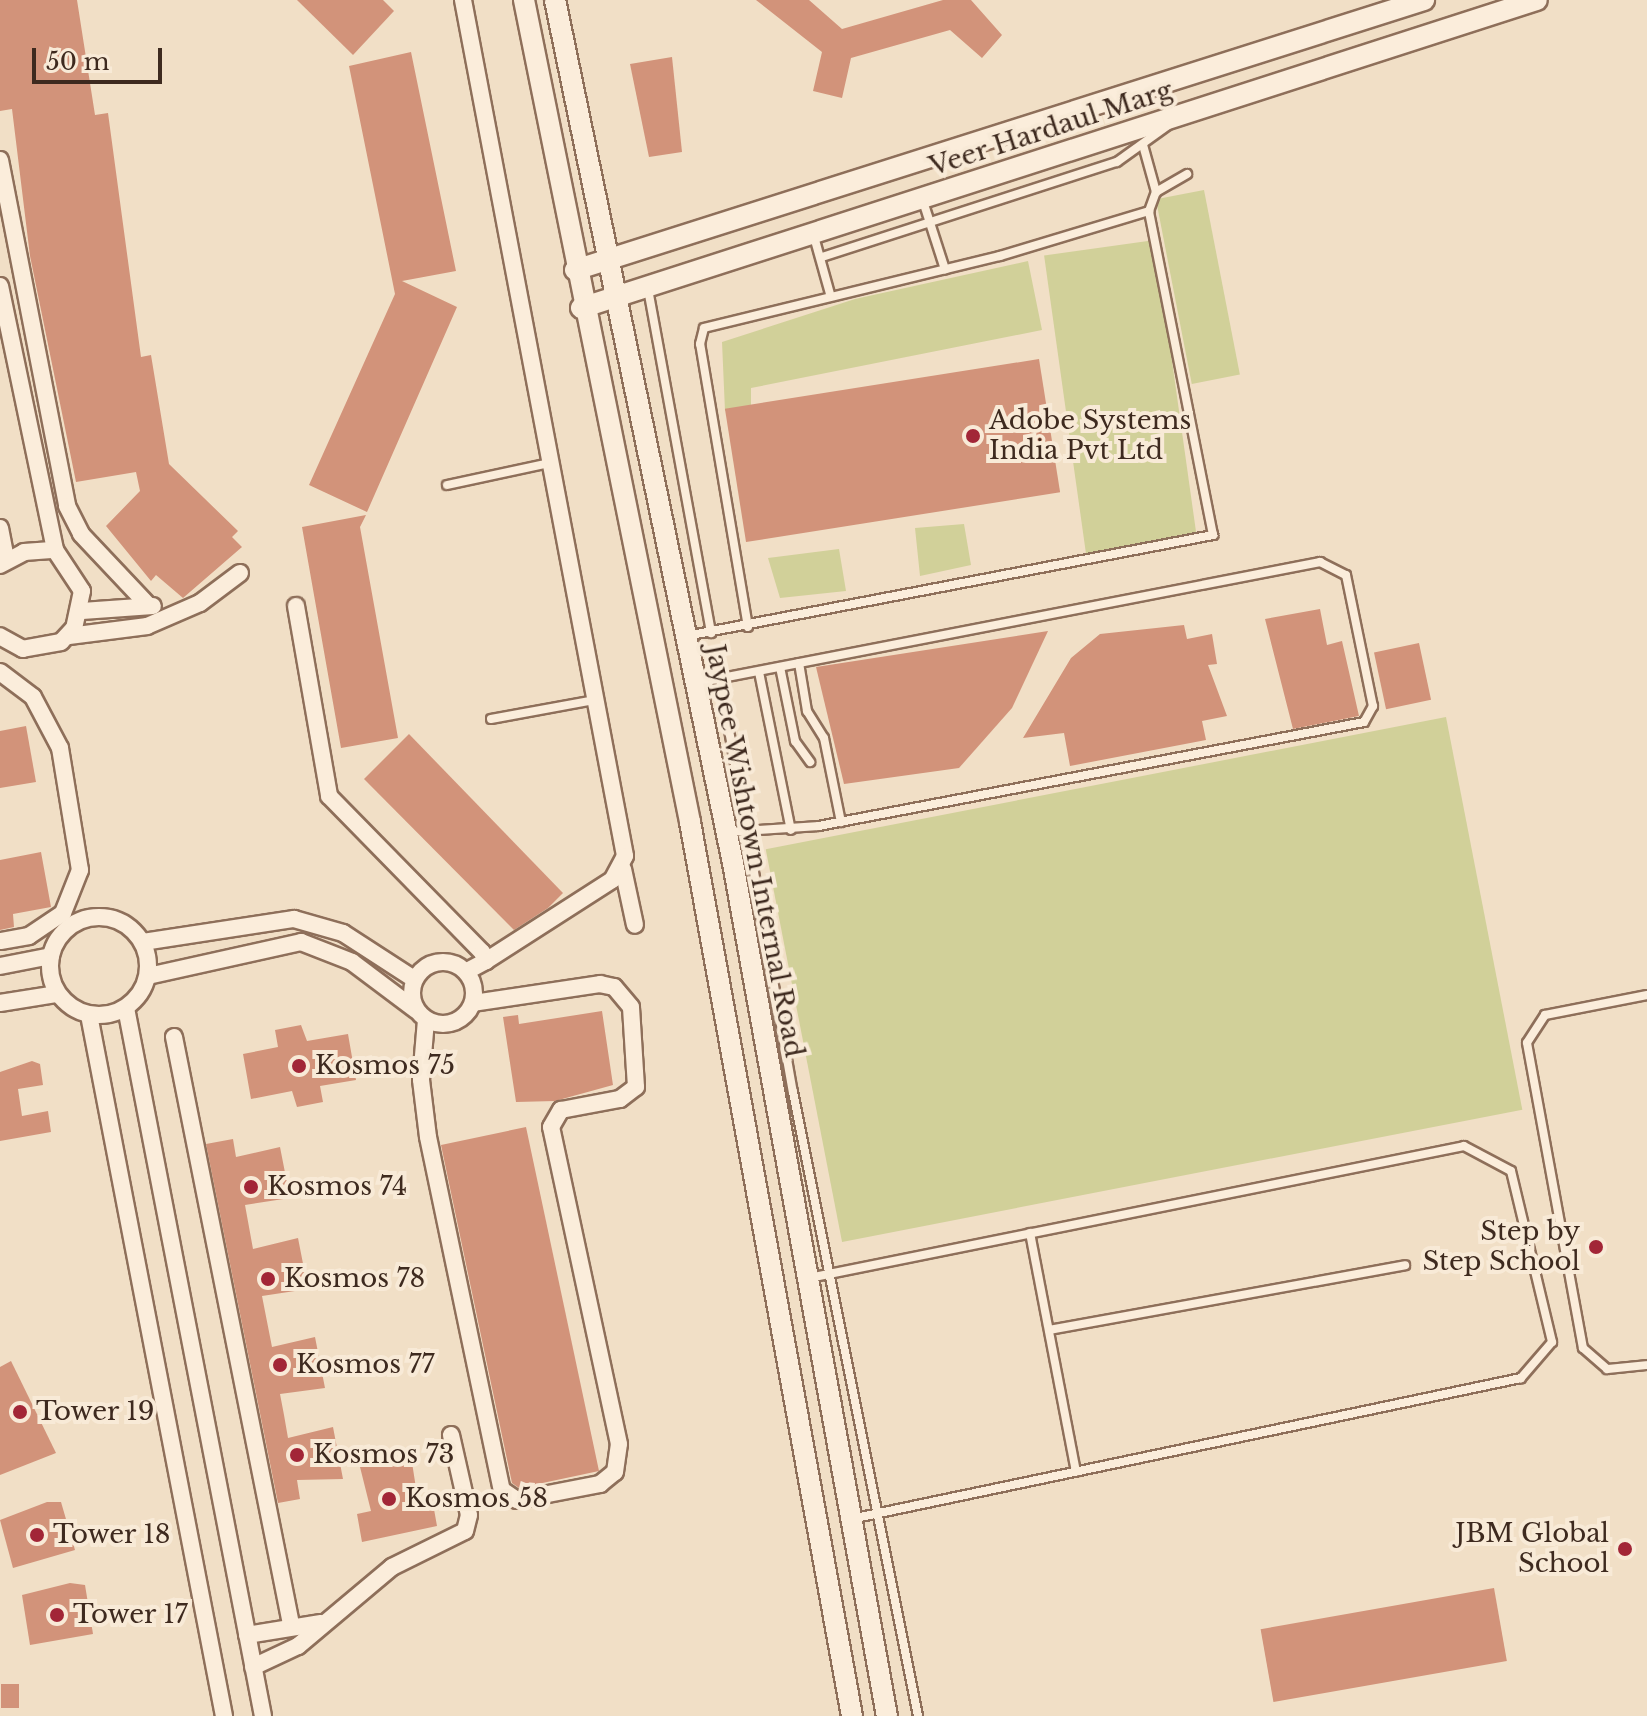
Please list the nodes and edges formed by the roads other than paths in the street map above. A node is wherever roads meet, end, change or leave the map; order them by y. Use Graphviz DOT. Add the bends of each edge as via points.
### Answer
graph roads {
  1 [pos="463,0"];
  2 [pos="524,0"];
  3 [pos="555,0"];
  4 [pos="1424,0"];
  5 [pos="1537,0"];
  6 [pos="1180,115"];
  7 [pos="1143,145"];
  8 [pos="0,160"];
  9 [pos="1187,174"];
  10 [pos="1156,192"];
  11 [pos="922,197"];
  12 [pos="1149,211"];
  13 [pos="929,223"];
  14 [pos="813,232"];
  15 [pos="822,257"];
  16 [pos="606,262"];
  17 [pos="945,269"];
  18 [pos="575,270"];
  19 [pos="647,284"];
  20 [pos="0,286"];
  21 [pos="830,294"];
  22 [pos="611,296"];
  23 [pos="581,308"];
  24 [pos="550,463"];
  25 [pos="447,485"];
  26 [pos="0,528"];
  27 [pos="55,550"];
  28 [pos="3,562"];
  29 [pos="240,573"];
  30 [pos="148,605"];
  31 [pos="296,606"];
  32 [pos="82,611"];
  33 [pos="167,616"];
  34 [pos="748,627"];
  35 [pos="711,633"];
  36 [pos="0,636"];
  37 [pos="69,636"];
  38 [pos="686,637"];
  39 [pos="799,663"];
  40 [pos="780,667"];
  41 [pos="0,672"];
  42 [pos="759,672"];
  43 [pos="720,679"];
  44 [pos="695,683"];
  45 [pos="596,700"];
  46 [pos="491,719"];
  47 [pos="810,762"];
  48 [pos="841,822"];
  49 [pos="791,830"];
  50 [pos="726,832"];
  51 [pos="747,832"];
  52 [pos="623,869"];
  53 [pos="635,925"];
  54 [pos="0,941"];
  55 [pos="143,942"];
  56 [pos="51,956"];
  57 [pos="486,961"];
  58 [pos="0,966"];
  59 [pos="467,971"];
  60 [pos="148,976"];
  61 [pos="414,979"];
  62 [pos="57,994"];
  63 [pos="1647,995"];
  64 [pos="0,1003"];
  65 [pos="473,1003"];
  66 [pos="126,1008"];
  67 [pos="89,1015"];
  68 [pos="421,1015"];
  69 [pos="174,1037"];
  70 [pos="1030,1233"];
  71 [pos="1405,1265"];
  72 [pos="830,1274"];
  73 [pos="808,1278"];
  74 [pos="1049,1330"];
  75 [pos="1647,1365"];
  76 [pos="451,1435"];
  77 [pos="1076,1472"];
  78 [pos="877,1514"];
  79 [pos="851,1519"];
  80 [pos="321,1623"];
  81 [pos="291,1624"];
  82 [pos="247,1635"];
  83 [pos="253,1667"];
  84 [pos="224,1716"];
  85 [pos="263,1716"];
  86 [pos="852,1716"];
  87 [pos="887,1716"];
  88 [pos="918,1716"];
  1 -- 24 [label="street"];
  2 -- 18 [label="street"];
  3 -- 16 [label="street, Jaypee Wishtown Internal Road"];
  4 -- 16 [label="street, Veer Hardaul Marg"];
  5 -- 6 [label="street, Veer Hardaul Marg"];
  6 -- 7 [label="lane"];
  6 -- 11 [label="street, Veer Hardaul Marg"];
  7 -- 10 [label="lane"];
  7 -- 13 [label="lane" via="1117,162"];
  8 -- 30 [label="street" via="67,506 81,534"];
  9 -- 10 [label="lane"];
  10 -- 12 [label="lane"];
  11 -- 13 [label="lane"];
  11 -- 14 [label="street, Veer Hardaul Marg"];
  12 -- 17 [label="lane"];
  12 -- 34 [label="lane" via="1213,535"];
  13 -- 15 [label="lane"];
  13 -- 17 [label="lane"];
  14 -- 15 [label="lane"];
  14 -- 19 [label="street, Veer Hardaul Marg"];
  15 -- 21 [label="lane"];
  16 -- 18 [label="street, Veer Hardaul Marg"];
  16 -- 22 [label="street, Jaypee Wishtown Internal Road"];
  17 -- 21 [label="lane"];
  18 -- 23 [label="street"];
  19 -- 22 [label="street, Veer Hardaul Marg"];
  19 -- 35 [label="lane"];
  20 -- 27 [label="street"];
  21 -- 34 [label="lane" via="713,322 701,336"];
  22 -- 23 [label="street, Veer Hardaul Marg"];
  22 -- 38 [label="street, Jaypee Wishtown Internal Road"];
  23 -- 86 [label="street" via="690,822"];
  24 -- 25 [label="lane"];
  24 -- 45 [label="street"];
  26 -- 28 [label="street"];
  27 -- 28 [label="street"];
  27 -- 32 [label="street" via="75,573"];
  29 -- 33 [label="street" via="200,603"];
  30 -- 32 [label="street"];
  30 -- 33 [label="street"];
  31 -- 57 [label="street" via="329,796"];
  32 -- 37 [label="street"];
  33 -- 37 [label="street" via="147,626"];
  34 -- 35 [label="lane"];
  35 -- 38 [label="lane"];
  36 -- 37 [label="street" via="42,649"];
  38 -- 44 [label="street, Jaypee Wishtown Internal Road"];
  39 -- 40 [label="lane"];
  39 -- 48 [label="lane"];
  39 -- 48 [label="lane" via="1320,562 1346,575 1373,706 1364,722"];
  40 -- 42 [label="lane"];
  40 -- 47 [label="lane" via="799,752"];
  41 -- 54 [label="street" via="33,697 60,748 80,870 63,913 29,936"];
  42 -- 43 [label="lane"];
  42 -- 49 [label="lane"];
  43 -- 44 [label="lane"];
  43 -- 51 [label="lane"];
  44 -- 50 [label="street, Jaypee Wishtown Internal Road"];
  45 -- 46 [label="lane"];
  45 -- 52 [label="street"];
  48 -- 49 [label="lane"];
  49 -- 51 [label="lane"];
  50 -- 51 [label="lane"];
  50 -- 73 [label="street, Jaypee Wishtown Internal Road"];
  51 -- 72 [label="lane"];
  52 -- 53 [label="street"];
  52 -- 57 [label="street"];
  55 -- 56 [label="street" via="127,925 90,917 65,932"];
  55 -- 60 [label="street"];
  55 -- 61 [label="street" via="294,919 343,933"];
  56 -- 58 [label="street"];
  56 -- 62 [label="street"];
  57 -- 59 [label="street"];
  59 -- 61 [label="street" via="438,961"];
  59 -- 65 [label="street"];
  60 -- 66 [label="street"];
  60 -- 68 [label="street" via="301,942 352,962"];
  61 -- 68 [label="street"];
  62 -- 64 [label="street"];
  62 -- 67 [label="street"];
  63 -- 75 [label="lane" via="1545,1015 1527,1043 1583,1348 1607,1369"];
  65 -- 68 [label="street" via="450,1024"];
  65 -- 68 [label="street" via="600,984 614,987 631,1007 636,1087 620,1099 561,1110 551,1127 619,1444 615,1472 600,1484 517,1500 502,1490 428,1137"];
  66 -- 67 [label="street"];
  66 -- 82 [label="street"];
  67 -- 84 [label="street"];
  69 -- 81 [label="street"];
  70 -- 72 [label="lane"];
  70 -- 74 [label="lane"];
  70 -- 77 [label="lane" via="1464,1146 1511,1171 1552,1342 1521,1378"];
  71 -- 74 [label="lane"];
  72 -- 73 [label="lane"];
  72 -- 78 [label="lane"];
  73 -- 79 [label="street, Jaypee Wishtown Internal Road"];
  74 -- 77 [label="lane"];
  76 -- 80 [label="street" via="469,1515 465,1531 392,1567"];
  77 -- 78 [label="lane"];
  78 -- 79 [label="lane"];
  78 -- 88 [label="lane"];
  79 -- 87 [label="street, Jaypee Wishtown Internal Road"];
  80 -- 81 [label="street"];
  80 -- 83 [label="street" via="298,1646"];
  81 -- 82 [label="street"];
  82 -- 83 [label="street"];
  83 -- 85 [label="street"];
}
